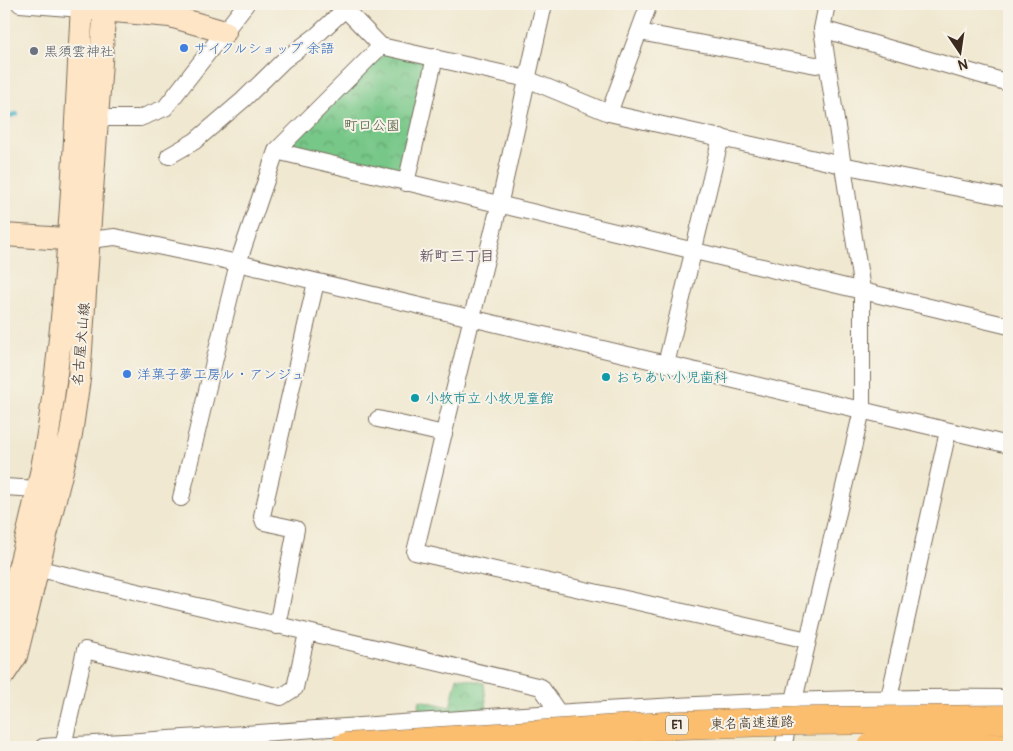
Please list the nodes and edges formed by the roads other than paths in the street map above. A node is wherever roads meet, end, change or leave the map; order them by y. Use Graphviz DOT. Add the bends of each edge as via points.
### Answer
graph roads {
  1 [pos="20,4"];
  2 [pos="246,4"];
  3 [pos="544,4"];
  4 [pos="649,4"];
  5 [pos="827,4"];
  6 [pos="81,6"];
  7 [pos="105,6"];
  8 [pos="348,7"];
  9 [pos="172,10"];
  10 [pos="822,29"];
  11 [pos="225,32"];
  12 [pos="639,32"];
  13 [pos="381,46"];
  14 [pos="435,57"];
  15 [pos="827,63"];
  16 [pos="527,79"];
  17 [pos="1009,82"];
  18 [pos="609,113"];
  19 [pos="98,118"];
  20 [pos="721,137"];
  21 [pos="276,151"];
  22 [pos="169,156"];
  23 [pos="842,165"];
  24 [pos="406,183"];
  25 [pos="1009,198"];
  26 [pos="499,206"];
  27 [pos="4,235"];
  28 [pos="67,240"];
  29 [pos="89,240"];
  30 [pos="694,251"];
  31 [pos="238,263"];
  32 [pos="316,282"];
  33 [pos="862,290"];
  34 [pos="472,319"];
  35 [pos="1009,326"];
  36 [pos="666,364"];
  37 [pos="862,410"];
  38 [pos="378,419"];
  39 [pos="948,431"];
  40 [pos="444,434"];
  41 [pos="1009,445"];
  42 [pos="4,487"];
  43 [pos="38,489"];
  44 [pos="181,498"];
  45 [pos="40,569"];
  46 [pos="277,626"];
  47 [pos="4,627"];
  48 [pos="307,633"];
  49 [pos="808,640"];
  50 [pos="4,674"];
  51 [pos="889,698"];
  52 [pos="917,698"];
  53 [pos="1009,698"];
  54 [pos="793,701"];
  55 [pos="558,712"];
  56 [pos="1009,719"];
  57 [pos="63,746"];
  58 [pos="43,747"];
  59 [pos="345,747"];
  60 [pos="558,747"];
  61 [pos="783,747"];
  62 [pos="872,747"];
  63 [pos="917,747"];
  64 [pos="1009,747"];
  1 -- 6 [label="street"];
  2 -- 11 [label="street"];
  3 -- 16 [label="street"];
  4 -- 12 [label="street"];
  5 -- 10 [label="street"];
  6 -- 7 [label="main road"];
  6 -- 28 [label="main road, 名古屋犬山線"];
  7 -- 9 [label="main road"];
  7 -- 19 [label="main road, 名古屋犬山線"];
  8 -- 13 [label="street"];
  8 -- 22 [label="street" via="195,141"];
  9 -- 11 [label="main road"];
  10 -- 15 [label="street"];
  10 -- 17 [label="street"];
  11 -- 19 [label="street" via="165,108 140,118"];
  12 -- 15 [label="street" via="816,65"];
  12 -- 18 [label="street"];
  13 -- 14 [label="street"];
  13 -- 21 [label="street"];
  14 -- 16 [label="street"];
  14 -- 24 [label="street"];
  15 -- 23 [label="street"];
  16 -- 18 [label="street"];
  16 -- 26 [label="street"];
  18 -- 20 [label="street"];
  19 -- 29 [label="main road, 名古屋犬山線"];
  20 -- 23 [label="street"];
  20 -- 30 [label="street"];
  21 -- 24 [label="street"];
  21 -- 31 [label="street"];
  23 -- 25 [label="street"];
  23 -- 33 [label="street"];
  24 -- 26 [label="street"];
  26 -- 30 [label="street"];
  26 -- 34 [label="street"];
  27 -- 28 [label="main road"];
  28 -- 29 [label="main road"];
  28 -- 43 [label="main road, 名古屋犬山線" via="56,377"];
  29 -- 31 [label="street" via="116,237"];
  29 -- 45 [label="main road, 名古屋犬山線" via="79,379 71,434"];
  30 -- 33 [label="street"];
  30 -- 36 [label="street"];
  31 -- 32 [label="street"];
  31 -- 44 [label="street"];
  32 -- 34 [label="street"];
  32 -- 46 [label="street" via="262,516 264,522 296,529"];
  33 -- 35 [label="street"];
  33 -- 37 [label="street"];
  34 -- 36 [label="street"];
  34 -- 40 [label="street"];
  36 -- 37 [label="street"];
  37 -- 39 [label="street"];
  37 -- 49 [label="street"];
  38 -- 40 [label="street"];
  39 -- 41 [label="street"];
  39 -- 51 [label="street"];
  40 -- 49 [label="street" via="415,552"];
  42 -- 43 [label="street"];
  43 -- 47 [label="main road, 名古屋犬山線"];
  45 -- 46 [label="street"];
  45 -- 50 [label="main road, 名古屋犬山線" via="16,656"];
  46 -- 48 [label="street"];
  48 -- 55 [label="street" via="541,686"];
  48 -- 57 [label="street" via="295,688 281,697 85,650"];
  49 -- 54 [label="street"];
  51 -- 52 [label="street"];
  51 -- 54 [label="street"];
  52 -- 53 [label="street"];
  52 -- 63 [label="street"];
  54 -- 55 [label="street"];
  54 -- 61 [label="street"];
  55 -- 57 [label="street"];
  55 -- 60 [label="street"];
  56 -- 59 [label="highway, 東名高速道路 / E1, bridge" via="679,725"];
  57 -- 58 [label="street"];
  62 -- 64 [label="highway, bridge"];
}
